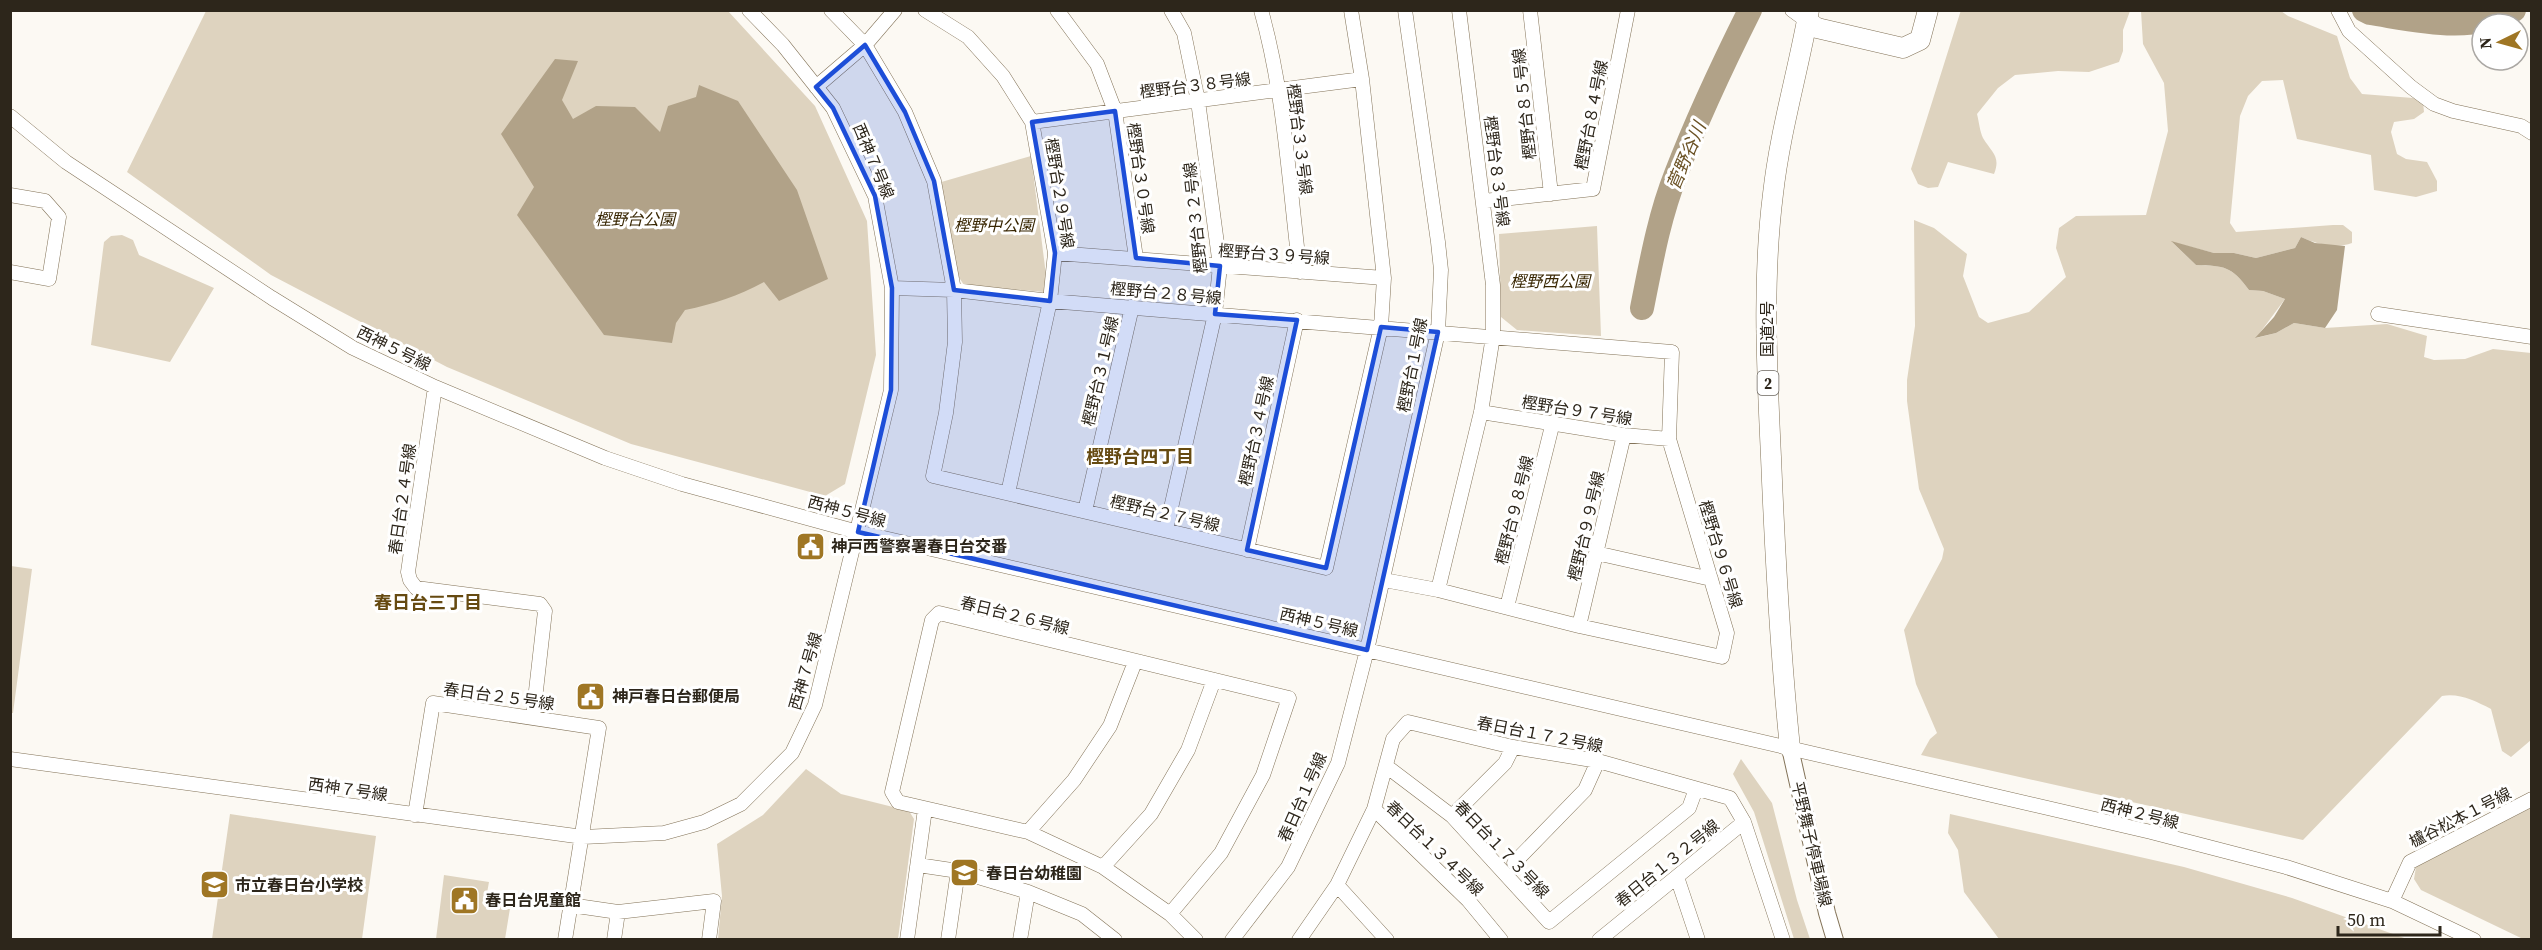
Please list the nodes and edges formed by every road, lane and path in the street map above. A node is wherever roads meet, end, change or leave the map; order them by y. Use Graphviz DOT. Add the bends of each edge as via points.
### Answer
graph roads {
  1 [pos="749,10"];
  2 [pos="831,10"];
  3 [pos="896,10"];
  4 [pos="925,10"];
  5 [pos="1057,10"];
  6 [pos="1172,10"];
  7 [pos="1261,10"];
  8 [pos="1352,10"];
  9 [pos="1406,10"];
  10 [pos="1466,10"];
  11 [pos="1530,10"];
  12 [pos="1628,10"];
  13 [pos="1928,10"];
  14 [pos="1460,11"];
  15 [pos="2338,11"];
  16 [pos="1802,13"];
  17 [pos="865,45"];
  18 [pos="1362,79"];
  19 [pos="816,87"];
  20 [pos="1278,92"];
  21 [pos="1198,101"];
  22 [pos="1115,111"];
  23 [pos="10,116"];
  24 [pos="1032,122"];
  25 [pos="2532,133"];
  26 [pos="1551,194"];
  27 [pos="10,195"];
  28 [pos="1484,201"];
  29 [pos="1054,253"];
  30 [pos="1136,258"];
  31 [pos="1220,266"];
  32 [pos="10,272"];
  33 [pos="1300,272"];
  34 [pos="1384,278"];
  35 [pos="892,288"];
  36 [pos="954,290"];
  37 [pos="1050,301"];
  38 [pos="1132,307"];
  39 [pos="1215,314"];
  40 [pos="2378,314"];
  41 [pos="1297,320"];
  42 [pos="1381,327"];
  43 [pos="1438,332"];
  44 [pos="1493,336"];
  45 [pos="2532,337"];
  46 [pos="435,387"];
  47 [pos="1481,412"];
  48 [pos="1553,422"];
  49 [pos="1624,435"];
  50 [pos="1669,439"];
  51 [pos="1008,493"];
  52 [pos="1085,512"];
  53 [pos="1166,530"];
  54 [pos="858,532"];
  55 [pos="1247,550"];
  56 [pos="1596,553"];
  57 [pos="1711,579"];
  58 [pos="1384,580"];
  59 [pos="1438,590"];
  60 [pos="1507,607"];
  61 [pos="1579,626"];
  62 [pos="1367,650"];
  63 [pos="1135,662"];
  64 [pos="1214,680"];
  65 [pos="533,717"];
  66 [pos="1513,747"];
  67 [pos="1790,748"];
  68 [pos="10,759"];
  69 [pos="1598,762"];
  70 [pos="1386,766"];
  71 [pos="1696,789"];
  72 [pos="2532,799"];
  73 [pos="925,808"];
  74 [pos="1374,809"];
  75 [pos="415,815"];
  76 [pos="1452,816"];
  77 [pos="1743,822"];
  78 [pos="1028,832"];
  79 [pos="583,837"];
  80 [pos="1514,863"];
  81 [pos="918,865"];
  82 [pos="1103,867"];
  83 [pos="958,871"];
  84 [pos="1677,877"];
  85 [pos="1337,885"];
  86 [pos="1028,892"];
  87 [pos="2392,902"];
  88 [pos="570,905"];
  89 [pos="618,912"];
  90 [pos="1170,914"];
  91 [pos="1605,937"];
  92 [pos="565,939"];
  93 [pos="614,939"];
  94 [pos="709,939"];
  95 [pos="907,939"];
  96 [pos="948,939"];
  97 [pos="1020,939"];
  98 [pos="1115,939"];
  99 [pos="1197,939"];
  100 [pos="1232,939"];
  101 [pos="1299,939"];
  102 [pos="1387,939"];
  103 [pos="1501,939"];
  104 [pos="1698,939"];
  105 [pos="1784,939"];
  106 [pos="1835,939"];
  107 [pos="2474,939"];
  1 -- 19 [label="street, 西神７号線"];
  2 -- 17 [label="street, 樫野台２７号線"];
  3 -- 17 [label="street"];
  4 -- 24 [label="street, 樫野台２９号線" via="968,37 1003,76"];
  5 -- 22 [label="street, 樫野台３０号線" via="1096,64"];
  6 -- 21 [label="street, 樫野台３２号線" via="1185,33"];
  7 -- 20 [label="street, 樫野台３３号線"];
  8 -- 18 [label="street, 樫野台２７号線"];
  9 -- 43 [label="street, 樫野台１号線" via="1441,270"];
  10 -- 14 [label="street"];
  11 -- 26 [label="street, 樫野台８５号線"];
  12 -- 26 [label="street, 樫野台８４号線" via="1593,189"];
  13 -- 16 [label="highway, 国道2号 / 2" via="1920,40 1902,48 1817,28"];
  14 -- 28 [label="street, 樫野台８３号線"];
  15 -- 25 [label="street" via="2349,31 2434,104 2521,126"];
  16 -- 67 [label="highway, 国道2号 / 2" via="1773,194 1766,354 1779,632"];
  17 -- 19 [label="street"];
  17 -- 36 [label="street, 樫野台２７号線" via="905,112 934,181"];
  18 -- 20 [label="street, 樫野台３８号線"];
  18 -- 34 [label="street, 樫野台２７号線"];
  19 -- 35 [label="street, 西神７号線" via="833,108 875,196"];
  20 -- 21 [label="street, 樫野台３８号線"];
  20 -- 33 [label="street, 樫野台３３号線"];
  21 -- 22 [label="street, 樫野台３８号線"];
  21 -- 31 [label="street, 樫野台３２号線"];
  22 -- 24 [label="street, 樫野台３８号線"];
  22 -- 30 [label="street, 樫野台３０号線"];
  23 -- 46 [label="street, 西神５号線" via="66,162 272,298 353,348"];
  24 -- 29 [label="street, 樫野台２９号線"];
  26 -- 28 [label="street, 樫野台８４号線"];
  27 -- 32 [label="street" via="45,201 60,217 50,279"];
  28 -- 44 [label="street, 樫野台８３号線" via="1493,285"];
  29 -- 30 [label="street, 樫野台３９号線"];
  29 -- 37 [label="street, 樫野台２９号線"];
  30 -- 31 [label="street, 樫野台３９号線"];
  31 -- 33 [label="street, 樫野台３９号線"];
  31 -- 39 [label="street, 樫野台３２号線"];
  33 -- 34 [label="street, 樫野台３９号線"];
  34 -- 42 [label="street, 樫野台２７号線"];
  35 -- 36 [label="street, 樫野台２８号線"];
  35 -- 54 [label="street, 西神７号線" via="891,390"];
  36 -- 37 [label="street, 樫野台２８号線"];
  36 -- 51 [label="street, 樫野台２７号線" via="955,342 933,476"];
  37 -- 38 [label="street, 樫野台２８号線"];
  37 -- 51 [label="street, 樫野台２９号線"];
  38 -- 39 [label="street, 樫野台２８号線"];
  38 -- 52 [label="street, 樫野台３１号線"];
  39 -- 41 [label="street, 樫野台２８号線"];
  39 -- 53 [label="street, 樫野台３２号線"];
  40 -- 45 [label="street"];
  41 -- 42 [label="street, 樫野台２８号線"];
  41 -- 55 [label="street, 樫野台３４号線"];
  42 -- 43 [label="street, 樫野台２８号線"];
  42 -- 55 [label="street, 樫野台２７号線" via="1326,568"];
  43 -- 44 [label="street, 樫野台９６号線"];
  43 -- 58 [label="street, 樫野台１号線"];
  44 -- 47 [label="street"];
  44 -- 50 [label="street, 樫野台９６号線" via="1672,352"];
  46 -- 54 [label="street, 西神５号線" via="682,484"];
  46 -- 65 [label="street, 春日台２４号線" via="408,572 410,580 416,588 540,604 545,610"];
  47 -- 48 [label="street, 樫野台９７号線"];
  47 -- 59 [label="street"];
  48 -- 49 [label="street, 樫野台９７号線"];
  48 -- 60 [label="street, 樫野台９８号線"];
  49 -- 50 [label="street, 樫野台９７号線"];
  49 -- 56 [label="street, 樫野台９９号線"];
  50 -- 57 [label="street, 樫野台９６号線"];
  51 -- 52 [label="street, 樫野台２７号線"];
  52 -- 53 [label="street, 樫野台２７号線"];
  53 -- 55 [label="street, 樫野台２７号線"];
  54 -- 62 [label="street, 西神５号線"];
  54 -- 79 [label="street, 西神７号線" via="815,705 792,753 741,804 704,822 664,833"];
  56 -- 57 [label="street"];
  56 -- 61 [label="street, 樫野台９９号線"];
  57 -- 61 [label="street, 樫野台９６号線" via="1728,633 1722,657"];
  58 -- 59 [label="street, 樫野台９６号線"];
  58 -- 62 [label="street, 樫野台１号線"];
  59 -- 60 [label="street, 樫野台９６号線"];
  60 -- 61 [label="street, 樫野台９６号線"];
  62 -- 67 [label="street, 西神５号線"];
  62 -- 100 [label="street, 春日台１号線" via="1338,763 1288,867"];
  63 -- 64 [label="street, 春日台２６号線"];
  63 -- 73 [label="street, 春日台２６号線" via="939,613 932,620 892,792 898,802"];
  63 -- 78 [label="street" via="1110,726 1074,780"];
  64 -- 82 [label="street" via="1188,750 1151,814"];
  64 -- 90 [label="street, 春日台２６号線" via="1289,698 1263,775 1221,853"];
  65 -- 75 [label="street, 春日台２５号線" via="433,703"];
  65 -- 79 [label="street, 春日台２５号線" via="599,728"];
  66 -- 69 [label="street, 春日台１７２号線"];
  66 -- 70 [label="street, 春日台１７２号線" via="1408,722 1393,739"];
  66 -- 76 [label="street" via="1505,762"];
  67 -- 87 [label="street, 西神２号線" via="2151,832 2286,867"];
  67 -- 106 [label="main road, 平野舞子停車場線"];
  68 -- 75 [label="street, 西神７号線"];
  69 -- 71 [label="street, 春日台１７２号線"];
  69 -- 80 [label="street" via="1585,790"];
  70 -- 74 [label="street, 春日台１７２号線"];
  70 -- 76 [label="street, 春日台１７３号線"];
  71 -- 76 [label="street, 春日台１７３号線" via="1689,808 1549,922"];
  71 -- 77 [label="street, 春日台１７２号線" via="1730,798"];
  72 -- 87 [label="street, 櫨谷松本１号線" via="2410,862"];
  73 -- 78 [label="street, 春日台２６号線"];
  73 -- 81 [label="street"];
  74 -- 85 [label="street, 春日台１３４号線"];
  74 -- 103 [label="street, 春日台１３４号線" via="1468,900"];
  75 -- 79 [label="street, 西神７号線"];
  77 -- 84 [label="street, 春日台１３２号線"];
  77 -- 105 [label="street, 春日台１３２号線"];
  78 -- 82 [label="street, 春日台２６号線"];
  79 -- 88 [label="street"];
  81 -- 83 [label="street"];
  81 -- 95 [label="street"];
  82 -- 90 [label="street, 春日台２６号線"];
  83 -- 86 [label="street"];
  83 -- 96 [label="street"];
  84 -- 91 [label="street, 春日台１３２号線"];
  84 -- 104 [label="street"];
  85 -- 101 [label="street, 春日台１３４号線"];
  85 -- 102 [label="street"];
  86 -- 97 [label="street"];
  86 -- 98 [label="street" via="1082,914"];
  87 -- 107 [label="street, 西神２号線"];
  88 -- 89 [label="street"];
  88 -- 92 [label="street"];
  89 -- 93 [label="street"];
  89 -- 94 [label="street" via="714,901"];
  90 -- 99 [label="street, 春日台２６号線"];
}
